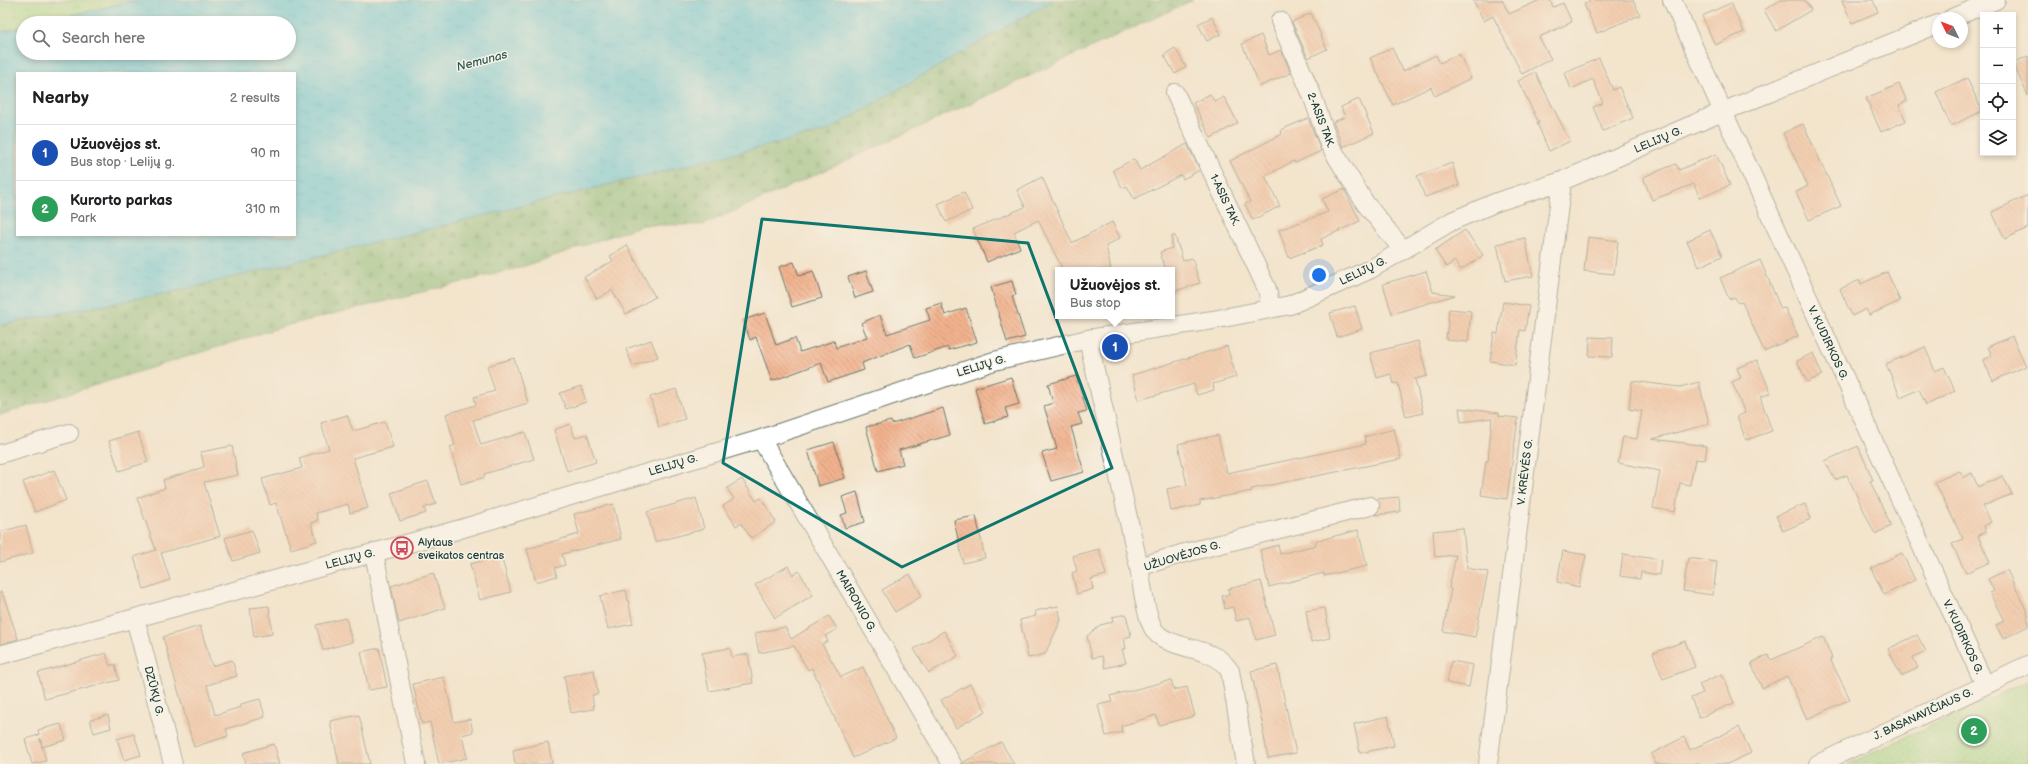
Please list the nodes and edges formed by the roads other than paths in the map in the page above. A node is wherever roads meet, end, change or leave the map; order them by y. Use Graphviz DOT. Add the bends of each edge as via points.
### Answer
graph roads {
  1 [pos="1672,0"];
  2 [pos="1996,0"];
  3 [pos="1967,12"];
  4 [pos="1280,21"];
  5 [pos="1932,26"];
  6 [pos="1175,93"];
  7 [pos="1722,112"];
  8 [pos="1562,181"];
  9 [pos="1402,250"];
  10 [pos="1271,308"];
  11 [pos="1088,339"];
  12 [pos="69,433"];
  13 [pos="761,439"];
  14 [pos="0,454"];
  15 [pos="1370,506"];
  16 [pos="374,553"];
  17 [pos="1139,567"];
  18 [pos="135,618"];
  19 [pos="0,655"];
  20 [pos="2028,665"];
  21 [pos="1985,685"];
  22 [pos="173,764"];
  23 [pos="416,764"];
  24 [pos="952,764"];
  25 [pos="1246,764"];
  26 [pos="1488,764"];
  27 [pos="1818,764"];
  1 -- 7 [label="street, V. KUDIRKOS G."];
  2 -- 3 [label="street"];
  4 -- 9 [label="street, 2-ASIS TAK." via="1312,95 1328,144 1365,203"];
  5 -- 7 [label="street, LELIJŲ G."];
  6 -- 10 [label="street, 1-ASIS TAK." via="1267,289"];
  7 -- 8 [label="street, LELIJŲ G."];
  7 -- 21 [label="street, V. KUDIRKOS G."];
  8 -- 9 [label="street, LELIJŲ G." via="1497,202 1452,221"];
  8 -- 26 [label="street, V. KRĖVĖS G."];
  9 -- 10 [label="street, LELIJŲ G." via="1371,269 1344,281 1290,304"];
  10 -- 11 [label="street, LELIJŲ G." via="1213,320"];
  11 -- 13 [label="street, LELIJŲ G." via="994,361"];
  11 -- 17 [label="street"];
  12 -- 14 [label="street"];
  13 -- 16 [label="street, LELIJŲ G."];
  13 -- 24 [label="street, MAIRONIO G."];
  15 -- 17 [label="street, UŽUOVĖJOS G."];
  16 -- 18 [label="street, LELIJŲ G."];
  16 -- 23 [label="street"];
  17 -- 25 [label="street, UŽUOVĖJOS G." via="1153,629 1163,639 1212,655 1223,662 1230,671"];
  18 -- 19 [label="street, LELIJŲ G."];
  18 -- 22 [label="street, DZŪKŲ G."];
  20 -- 21 [label="street, J. BASANAVIČIAUS G."];
  21 -- 27 [label="street, J. BASANAVIČIAUS G."];
}
